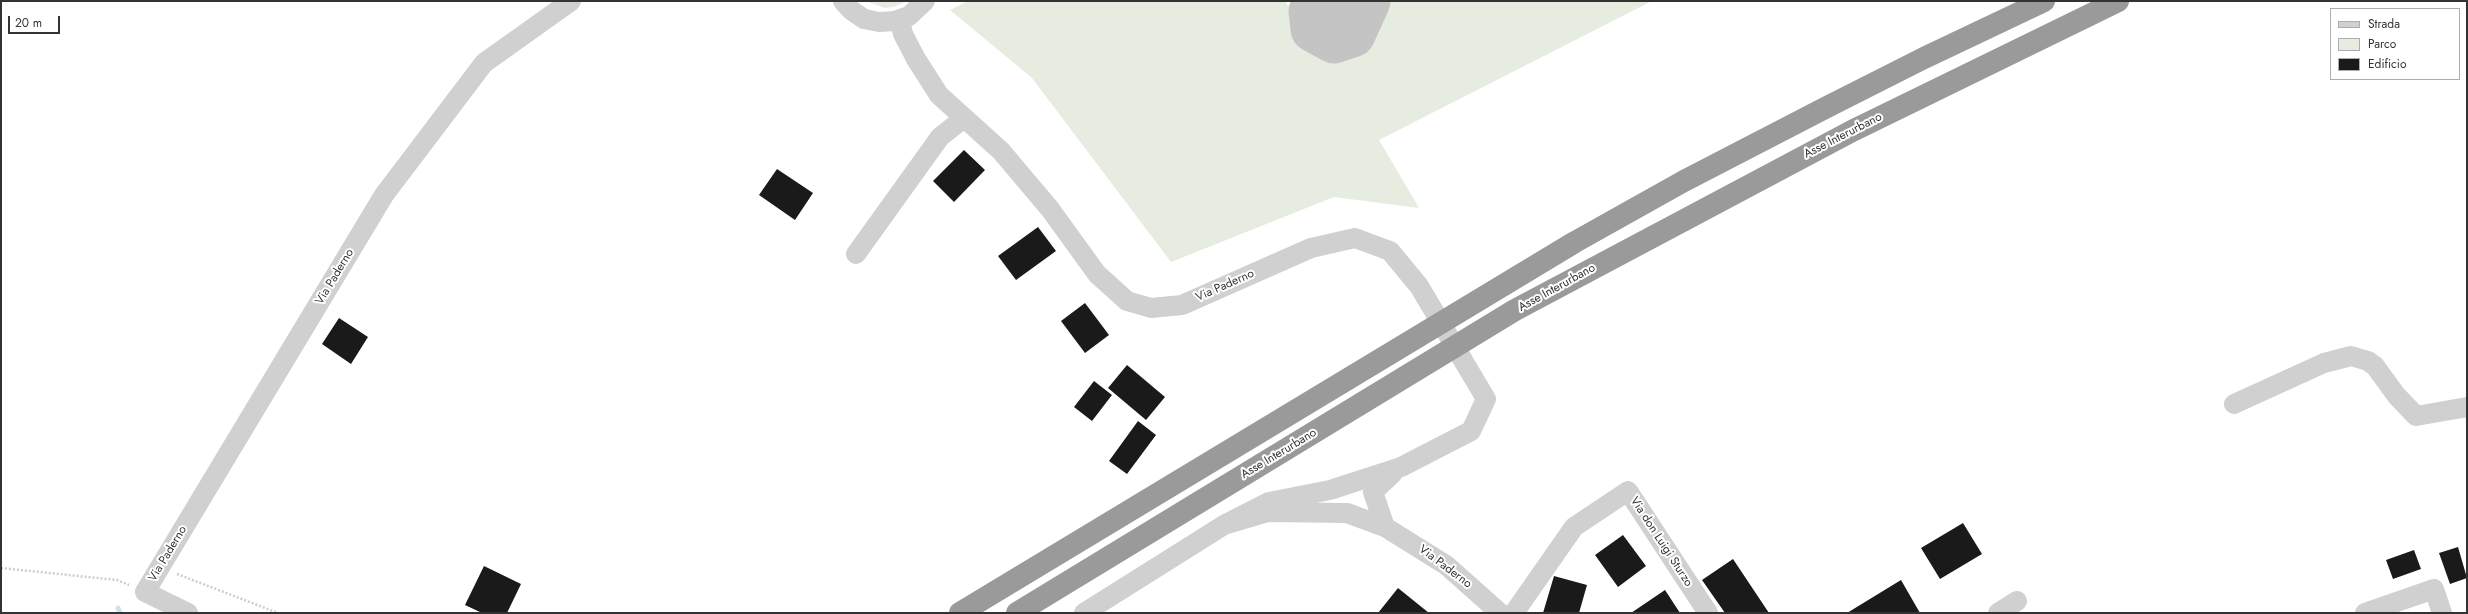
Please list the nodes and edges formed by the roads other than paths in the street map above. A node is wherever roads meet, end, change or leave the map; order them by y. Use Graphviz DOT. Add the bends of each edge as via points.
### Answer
graph roads {
  1 [pos="571,1"];
  2 [pos="843,1"];
  3 [pos="925,1"];
  4 [pos="2044,1"];
  5 [pos="2118,1"];
  6 [pos="900,20"];
  7 [pos="964,118"];
  8 [pos="856,254"];
  9 [pos="2234,404"];
  10 [pos="2467,406"];
  11 [pos="1401,467"];
  12 [pos="1330,490"];
  13 [pos="1373,492"];
  14 [pos="1317,513"];
  15 [pos="1347,513"];
  16 [pos="1224,526"];
  17 [pos="1385,527"];
  18 [pos="2017,601"];
  19 [pos="188,613"];
  20 [pos="960,613"];
  21 [pos="1017,613"];
  22 [pos="1084,613"];
  23 [pos="1500,613"];
  24 [pos="1514,613"];
  25 [pos="1708,613"];
  26 [pos="1998,613"];
  27 [pos="2365,613"];
  28 [pos="2442,613"];
  1 -- 19 [label="street, Via Paderno" via="484,63 384,195 145,592"];
  2 -- 6 [label="street" via="864,19 879,22"];
  3 -- 6 [label="street" via="909,16"];
  4 -- 20 [label="highway" via="1827,107 1684,181 1575,242"];
  5 -- 21 [label="highway, Asse Interurbano" via="1852,131 1515,310"];
  6 -- 7 [label="street, Via Paderno" via="904,34 939,95"];
  7 -- 8 [label="street" via="940,138"];
  7 -- 11 [label="street, Via Paderno" via="1001,151 1050,209 1096,274 1127,301 1151,308 1182,305 1311,248 1355,238 1390,251 1419,286 1486,398 1471,431"];
  9 -- 10 [label="street" via="2324,363 2351,356 2375,366 2396,395 2416,416"];
  11 -- 12 [label="street, Via Paderno"];
  11 -- 13 [label="street, Via Paderno"];
  12 -- 14 [label="street"];
  12 -- 16 [label="street, Via Paderno" via="1269,502"];
  13 -- 15 [label="street, Via Paderno"];
  13 -- 17 [label="street"];
  14 -- 15 [label="street, Via Paderno"];
  14 -- 16 [label="street, Via Paderno" via="1268,512"];
  15 -- 17 [label="street, Via Paderno"];
  16 -- 22 [label="street, Via Paderno"];
  17 -- 23 [label="street, Via Paderno" via="1446,565"];
  18 -- 26 [label="street"];
  24 -- 25 [label="street, Via don Luigi Sturzo" via="1574,527 1628,491"];
  27 -- 28 [label="street" via="2434,589"];
}
